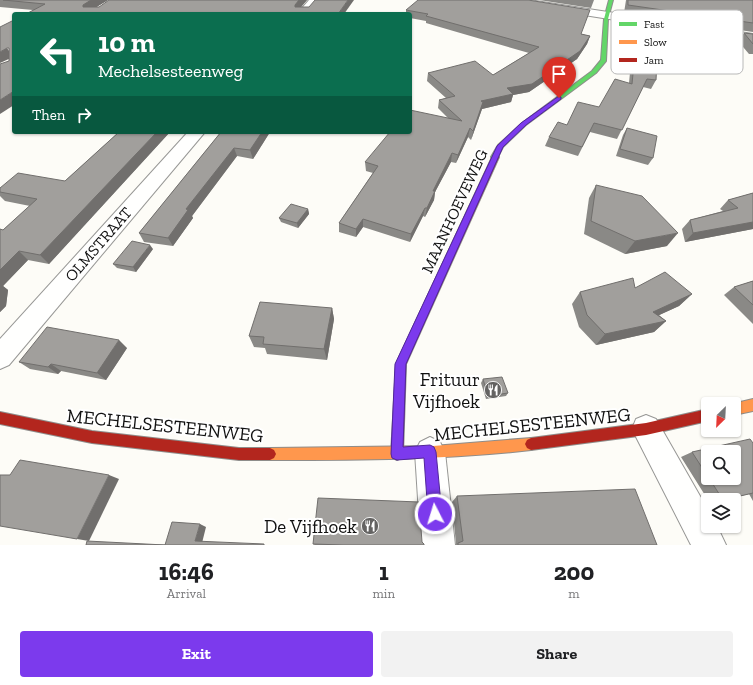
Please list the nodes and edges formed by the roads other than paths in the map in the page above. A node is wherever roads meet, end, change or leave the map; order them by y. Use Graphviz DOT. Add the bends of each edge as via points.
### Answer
graph roads {
  1 [pos="315,0"];
  2 [pos="509,0"];
  3 [pos="611,0"];
  4 [pos="305,12"];
  5 [pos="608,16"];
  6 [pos="611,16"];
  7 [pos="743,36"];
  8 [pos="753,38"];
  9 [pos="195,134"];
  10 [pos="0,358"];
  11 [pos="753,405"];
  12 [pos="741,408"];
  13 [pos="701,417"];
  14 [pos="0,418"];
  15 [pos="646,429"];
  16 [pos="430,452"];
  17 [pos="397,454"];
  18 [pos="438,545"];
  19 [pos="709,545"];
  1 -- 4 [label="street"];
  2 -- 5 [label="street"];
  3 -- 5 [label="street, MAANHOEVEWEG"];
  5 -- 6 [label="street"];
  5 -- 17 [label="street, MAANHOEVEWEG" via="604,60 594,72 524,124 500,146 401,364"];
  7 -- 8 [label="street"];
  9 -- 10 [label="street, OLMSTRAAT"];
  11 -- 12 [label="street"];
  13 -- 15 [label="street, MECHELSESTEENWEG"];
  14 -- 17 [label="street, MECHELSESTEENWEG" via="92,437 239,454"];
  15 -- 16 [label="street, MECHELSESTEENWEG" via="501,448"];
  15 -- 19 [label="street"];
  16 -- 17 [label="street, MECHELSESTEENWEG"];
  16 -- 18 [label="street"];
}
